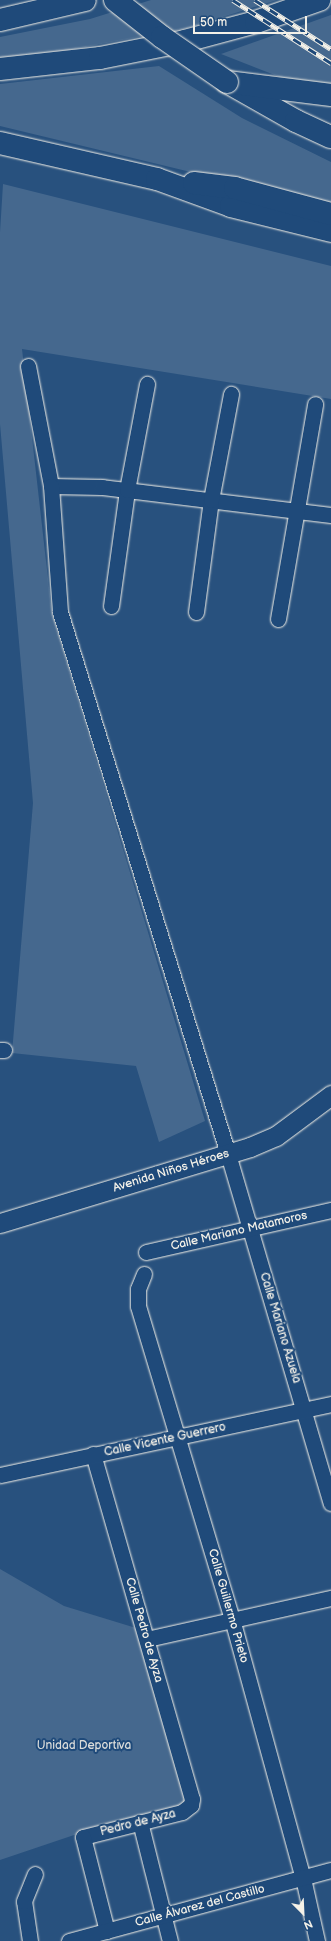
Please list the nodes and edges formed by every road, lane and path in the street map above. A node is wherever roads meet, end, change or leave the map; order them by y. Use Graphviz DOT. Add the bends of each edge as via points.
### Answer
graph roads {
  1 [pos="85,0"];
  2 [pos="116,0"];
  3 [pos="319,0"];
  4 [pos="0,20"];
  5 [pos="0,69"];
  6 [pos="227,82"];
  7 [pos="331,94"];
  8 [pos="331,137"];
  9 [pos="0,143"];
  10 [pos="157,179"];
  11 [pos="331,214"];
  12 [pos="331,231"];
  13 [pos="28,366"];
  14 [pos="147,384"];
  15 [pos="231,394"];
  16 [pos="315,404"];
  17 [pos="52,486"];
  18 [pos="127,490"];
  19 [pos="211,500"];
  20 [pos="296,511"];
  21 [pos="331,515"];
  22 [pos="111,606"];
  23 [pos="196,612"];
  24 [pos="278,619"];
  25 [pos="331,1095"];
  26 [pos="228,1154"];
  27 [pos="331,1210"];
  28 [pos="0,1223"];
  29 [pos="250,1228"];
  30 [pos="146,1252"];
  31 [pos="144,1274"];
  32 [pos="331,1404"];
  33 [pos="304,1410"];
  34 [pos="179,1438"];
  35 [pos="93,1454"];
  36 [pos="0,1475"];
  37 [pos="331,1503"];
  38 [pos="331,1598"];
  39 [pos="232,1619"];
  40 [pos="147,1639"];
  41 [pos="191,1805"];
  42 [pos="140,1822"];
  43 [pos="331,1870"];
  44 [pos="35,1874"];
  45 [pos="303,1878"];
  46 [pos="164,1916"];
  47 [pos="107,1930"];
  48 [pos="30,1941"];
  49 [pos="69,1941"];
  50 [pos="170,1941"];
  51 [pos="316,1941"];
  1 -- 4 [label="main road"];
  2 -- 6 [label="main road, bridge" via="162,37"];
  3 -- 5 [label="main road" via="256,22 185,41 100,58"];
  6 -- 7 [label="main road"];
  6 -- 8 [label="main road" via="296,121"];
  9 -- 10 [label="main road"];
  10 -- 11 [label="main road" via="235,188"];
  10 -- 12 [label="main road" via="231,206"];
  13 -- 17 [label="street, Calle Mariano Azuela"];
  14 -- 18 [label="street"];
  15 -- 19 [label="street"];
  16 -- 20 [label="street"];
  17 -- 18 [label="street"];
  17 -- 26 [label="street, Calle Mariano Azuela" via="60,612"];
  18 -- 19 [label="street"];
  18 -- 22 [label="street"];
  19 -- 20 [label="street"];
  19 -- 23 [label="street"];
  20 -- 21 [label="street"];
  20 -- 24 [label="street"];
  25 -- 26 [label="street, Avenida Niños Héroes" via="276,1136"];
  26 -- 28 [label="street, Avenida Niños Héroes"];
  26 -- 29 [label="street, Calle Mariano Azuela"];
  27 -- 29 [label="street, Calle Mariano Matamoros"];
  29 -- 30 [label="street, Calle Mariano Matamoros"];
  29 -- 33 [label="street, Calle Mariano Azuela"];
  31 -- 34 [label="street, Calle Guillermo Prieto" via="138,1289 138,1306"];
  32 -- 33 [label="street, Calle Vicente Guerrero"];
  33 -- 34 [label="street, Calle Vicente Guerrero"];
  33 -- 37 [label="street, Calle Mariano Azuela"];
  34 -- 35 [label="street, Calle Vicente Guerrero"];
  34 -- 39 [label="street, Calle Guillermo Prieto"];
  35 -- 36 [label="street, Calle Vicente Guerrero"];
  35 -- 40 [label="street, Calle Pedro de Ayza"];
  38 -- 39 [label="street"];
  39 -- 40 [label="street"];
  39 -- 45 [label="street, Calle Guillermo Prieto"];
  40 -- 41 [label="street, Calle Pedro de Ayza" via="192,1792"];
  41 -- 42 [label="street, Pedro de Ayza" via="182,1812"];
  42 -- 46 [label="street"];
  42 -- 47 [label="street, Pedro de Ayza" via="83,1837"];
  43 -- 45 [label="street, Calle Álvarez del Castillo"];
  44 -- 48 [label="street" via="24,1901"];
  45 -- 46 [label="street, Calle Álvarez del Castillo"];
  45 -- 51 [label="street, Calle Guillermo Prieto"];
  46 -- 47 [label="street, Calle Álvarez del Castillo"];
  46 -- 50 [label="street"];
  47 -- 49 [label="street, Calle Álvarez del Castillo"];
}
